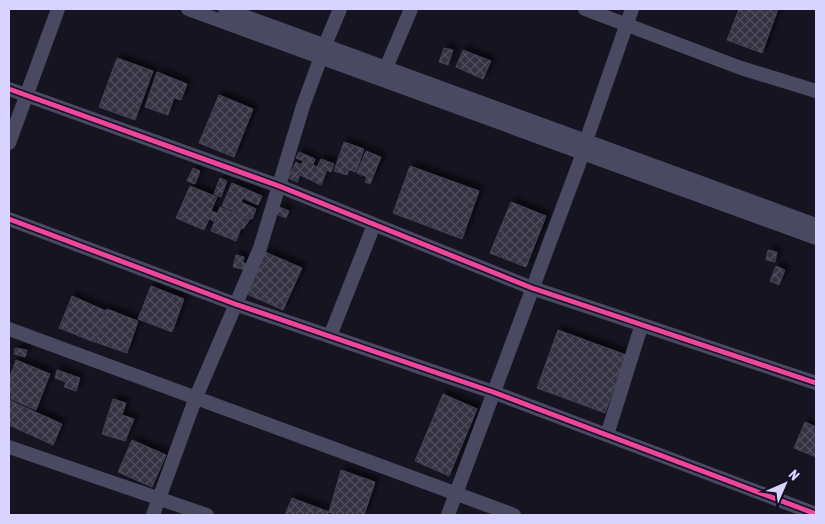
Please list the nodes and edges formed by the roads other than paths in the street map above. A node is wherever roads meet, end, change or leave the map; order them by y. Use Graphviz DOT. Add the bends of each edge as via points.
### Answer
graph roads {
  1 [pos="58,9"];
  2 [pos="188,9"];
  3 [pos="225,9"];
  4 [pos="340,9"];
  5 [pos="411,9"];
  6 [pos="585,9"];
  7 [pos="632,9"];
  8 [pos="626,25"];
  9 [pos="323,51"];
  10 [pos="386,68"];
  11 [pos="9,89"];
  12 [pos="816,91"];
  13 [pos="26,95"];
  14 [pos="9,143"];
  15 [pos="585,147"];
  16 [pos="279,186"];
  17 [pos="9,220"];
  18 [pos="374,224"];
  19 [pos="816,225"];
  20 [pos="816,238"];
  21 [pos="532,288"];
  22 [pos="235,304"];
  23 [pos="641,327"];
  24 [pos="9,329"];
  25 [pos="330,336"];
  26 [pos="816,383"];
  27 [pos="494,392"];
  28 [pos="196,397"];
  29 [pos="607,435"];
  30 [pos="9,447"];
  31 [pos="456,493"];
  32 [pos="159,497"];
  33 [pos="816,514"];
  34 [pos="153,515"];
  35 [pos="207,515"];
  36 [pos="448,515"];
  37 [pos="514,515"];
  1 -- 13 [label="street"];
  2 -- 9 [label="street"];
  3 -- 9 [label="street"];
  4 -- 9 [label="street"];
  5 -- 10 [label="street"];
  6 -- 8 [label="street"];
  7 -- 8 [label="street"];
  8 -- 12 [label="street" via="741,68"];
  8 -- 15 [label="street"];
  9 -- 10 [label="street"];
  9 -- 15 [label="street"];
  9 -- 16 [label="street"];
  10 -- 15 [label="street"];
  11 -- 13 [label="street"];
  13 -- 14 [label="street"];
  13 -- 16 [label="street"];
  15 -- 19 [label="street"];
  15 -- 20 [label="street"];
  15 -- 21 [label="street"];
  16 -- 18 [label="street"];
  16 -- 22 [label="street" via="260,248"];
  17 -- 22 [label="street"];
  18 -- 21 [label="street"];
  18 -- 25 [label="street"];
  21 -- 23 [label="street"];
  21 -- 27 [label="street"];
  22 -- 25 [label="street"];
  22 -- 28 [label="street"];
  23 -- 26 [label="street"];
  23 -- 29 [label="street"];
  24 -- 28 [label="street"];
  25 -- 27 [label="street"];
  27 -- 29 [label="street"];
  27 -- 31 [label="street"];
  28 -- 31 [label="street"];
  28 -- 32 [label="street"];
  29 -- 33 [label="street"];
  30 -- 32 [label="street"];
  31 -- 36 [label="street"];
  31 -- 37 [label="street"];
  32 -- 34 [label="street"];
  32 -- 35 [label="street"];
}
